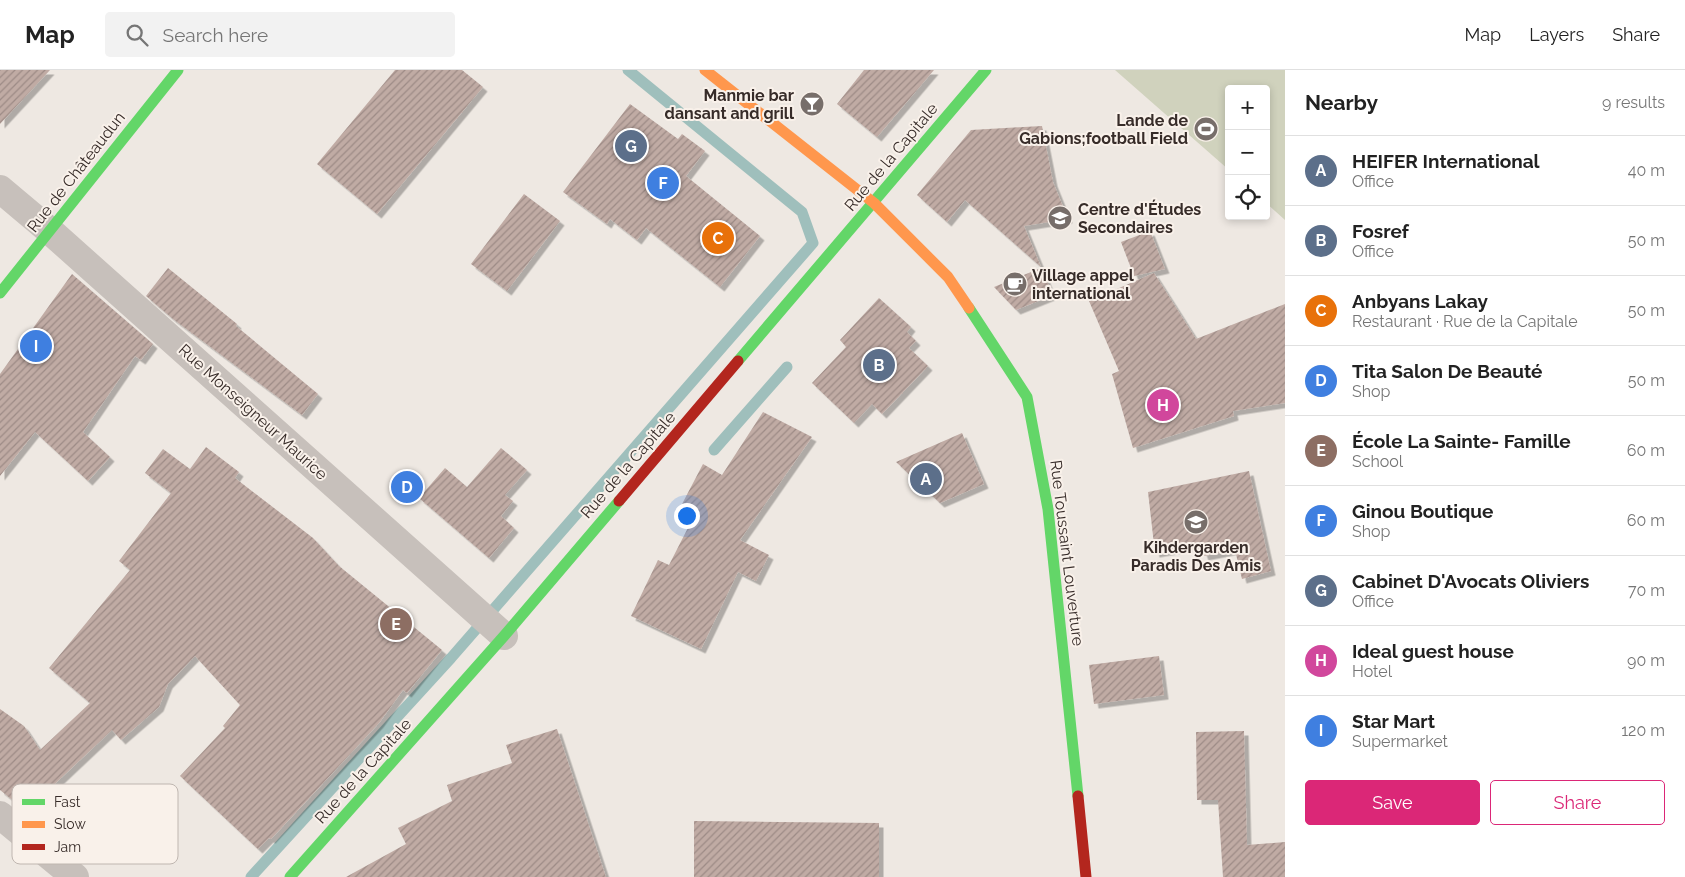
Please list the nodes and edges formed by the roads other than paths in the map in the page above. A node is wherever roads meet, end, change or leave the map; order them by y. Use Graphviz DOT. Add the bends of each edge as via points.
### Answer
graph roads {
  1 [pos="178,70"];
  2 [pos="705,70"];
  3 [pos="986,70"];
  4 [pos="0,189"];
  5 [pos="874,203"];
  6 [pos="50,231"];
  7 [pos="0,293"];
  8 [pos="504,636"];
  9 [pos="0,815"];
  10 [pos="12,825"];
  11 [pos="59,864"];
  12 [pos="75,877"];
  13 [pos="290,877"];
  14 [pos="1086,877"];
  1 -- 6 [label="street, Rue de Châteaudun"];
  2 -- 5 [label="street, Rue Toussaint Louverture"];
  3 -- 5 [label="street, Rue de la Capitale"];
  4 -- 6 [label="street, Rue Monseigneur Maurice"];
  5 -- 8 [label="street, Rue de la Capitale"];
  5 -- 14 [label="street, Rue Toussaint Louverture" via="948,277 1027,397 1048,508"];
  6 -- 7 [label="street, Rue de Châteaudun"];
  6 -- 8 [label="street, Rue Monseigneur Maurice"];
  8 -- 13 [label="street, Rue de la Capitale"];
  9 -- 10 [label="street"];
  11 -- 12 [label="street"];
}
